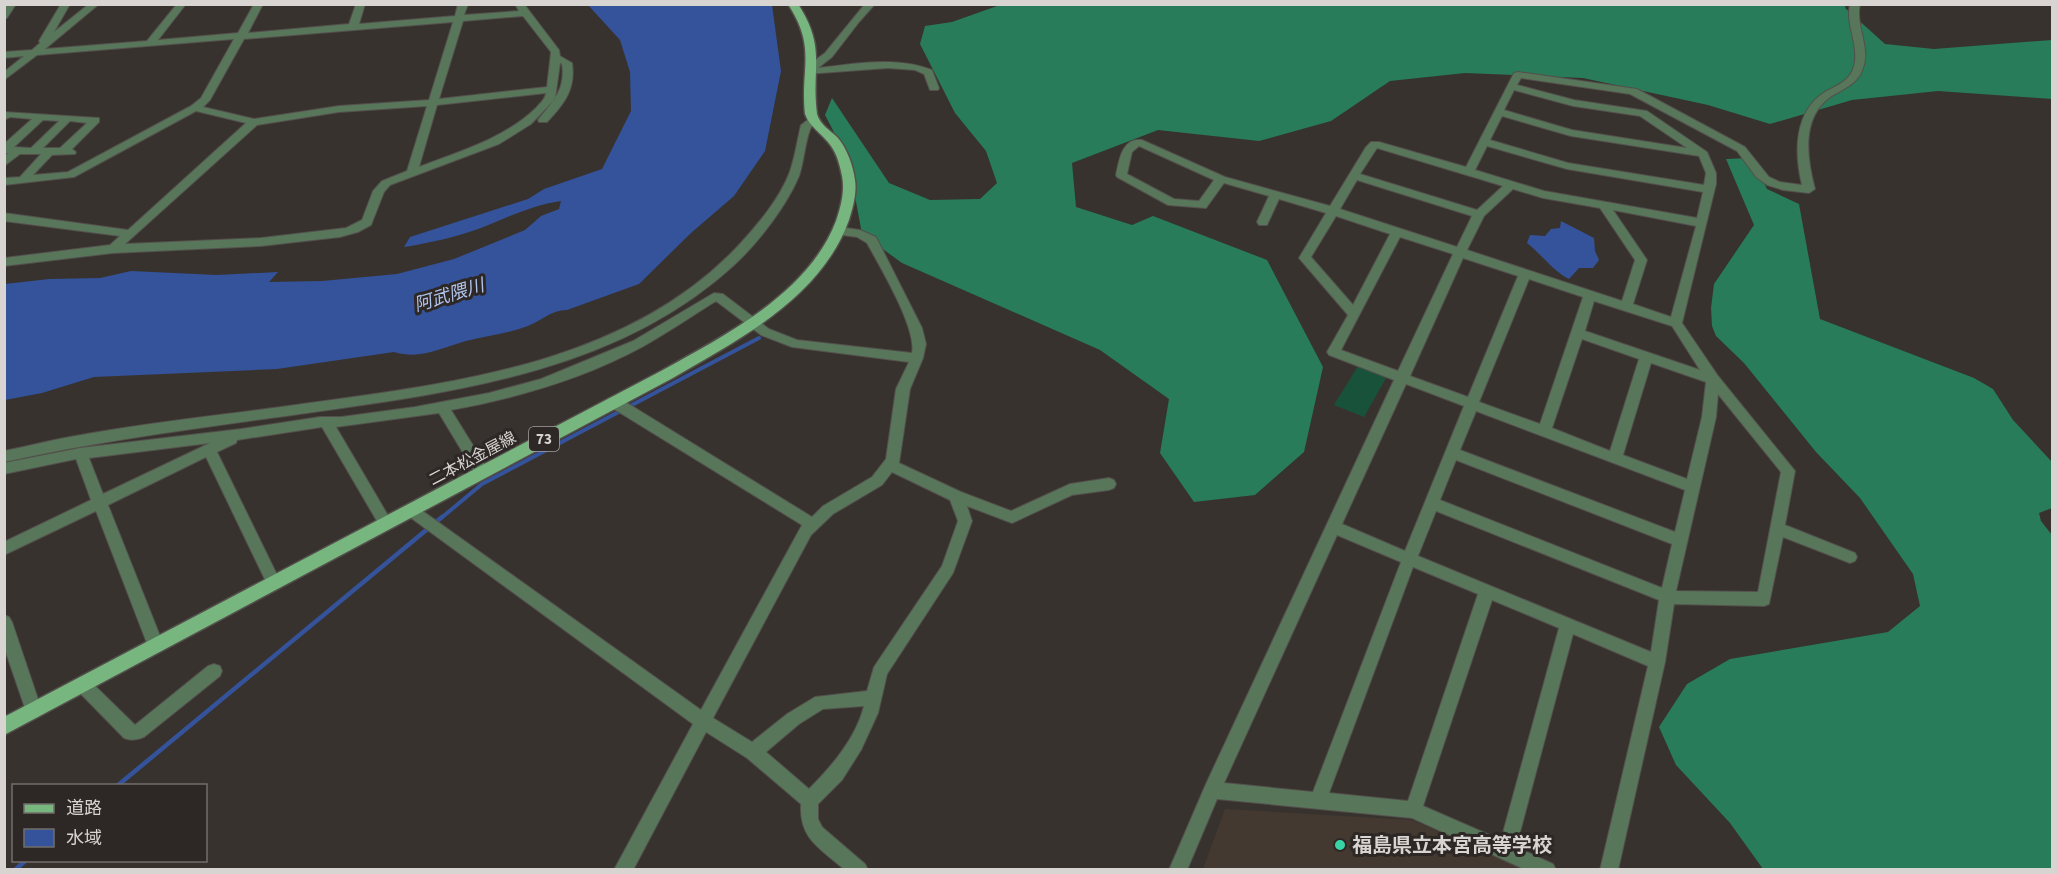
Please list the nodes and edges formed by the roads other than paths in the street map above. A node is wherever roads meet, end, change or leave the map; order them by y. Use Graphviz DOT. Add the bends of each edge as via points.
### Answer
graph roads {
  1 [pos="12,4"];
  2 [pos="66,4"];
  3 [pos="95,4"];
  4 [pos="182,4"];
  5 [pos="259,4"];
  6 [pos="361,4"];
  7 [pos="463,4"];
  8 [pos="793,4"];
  9 [pos="872,4"];
  10 [pos="1855,4"];
  11 [pos="523,9"];
  12 [pos="4,16"];
  13 [pos="459,18"];
  14 [pos="353,26"];
  15 [pos="240,35"];
  16 [pos="150,43"];
  17 [pos="45,46"];
  18 [pos="35,52"];
  19 [pos="4,56"];
  20 [pos="555,57"];
  21 [pos="811,70"];
  22 [pos="4,77"];
  23 [pos="1511,86"];
  24 [pos="934,88"];
  25 [pos="552,90"];
  26 [pos="431,103"];
  27 [pos="195,108"];
  28 [pos="1499,112"];
  29 [pos="41,116"];
  30 [pos="4,117"];
  31 [pos="68,118"];
  32 [pos="813,119"];
  33 [pos="254,122"];
  34 [pos="1484,142"];
  35 [pos="4,150"];
  36 [pos="18,150"];
  37 [pos="34,151"];
  38 [pos="50,151"];
  39 [pos="1703,154"];
  40 [pos="4,163"];
  41 [pos="412,172"];
  42 [pos="1469,172"];
  43 [pos="1355,176"];
  44 [pos="1221,179"];
  45 [pos="23,180"];
  46 [pos="4,182"];
  47 [pos="1510,185"];
  48 [pos="1709,189"];
  49 [pos="379,191"];
  50 [pos="1275,195"];
  51 [pos="1604,206"];
  52 [pos="1333,211"];
  53 [pos="1479,214"];
  54 [pos="4,217"];
  55 [pos="1263,222"];
  56 [pos="1702,223"];
  57 [pos="839,231"];
  58 [pos="1397,232"];
  59 [pos="130,234"];
  60 [pos="113,249"];
  61 [pos="1460,252"];
  62 [pos="4,262"];
  63 [pos="1525,273"];
  64 [pos="1590,294"];
  65 [pos="1626,307"];
  66 [pos="1354,314"];
  67 [pos="754,322"];
  68 [pos="1676,323"];
  69 [pos="1578,333"];
  70 [pos="1646,357"];
  71 [pos="917,358"];
  72 [pos="1401,378"];
  73 [pos="1713,380"];
  74 [pos="1473,404"];
  75 [pos="621,406"];
  76 [pos="442,407"];
  77 [pos="326,422"];
  78 [pos="1544,431"];
  79 [pos="241,434"];
  80 [pos="209,450"];
  81 [pos="80,453"];
  82 [pos="1453,453"];
  83 [pos="4,457"];
  84 [pos="1615,458"];
  85 [pos="890,465"];
  86 [pos="4,469"];
  87 [pos="482,472"];
  88 [pos="1109,484"];
  89 [pos="1692,487"];
  90 [pos="956,496"];
  91 [pos="100,503"];
  92 [pos="1432,503"];
  93 [pos="412,511"];
  94 [pos="386,524"];
  95 [pos="812,524"];
  96 [pos="1333,527"];
  97 [pos="1777,528"];
  98 [pos="1679,540"];
  99 [pos="4,549"];
  100 [pos="1850,557"];
  101 [pos="1409,559"];
  102 [pos="274,583"];
  103 [pos="1487,591"];
  104 [pos="1667,597"];
  105 [pos="4,622"];
  106 [pos="1567,626"];
  107 [pos="156,646"];
  108 [pos="1657,662"];
  109 [pos="214,671"];
  110 [pos="83,685"];
  111 [pos="872,698"];
  112 [pos="34,711"];
  113 [pos="703,721"];
  114 [pos="4,727"];
  115 [pos="753,752"];
  116 [pos="1212,790"];
  117 [pos="810,800"];
  118 [pos="1318,800"];
  119 [pos="1413,810"];
  120 [pos="1507,850"];
  121 [pos="623,870"];
  122 [pos="859,870"];
  123 [pos="1178,870"];
  124 [pos="1547,870"];
  125 [pos="1609,870"];
  1 -- 12 [label="street"];
  2 -- 17 [label="street"];
  3 -- 17 [label="street"];
  4 -- 16 [label="street"];
  5 -- 15 [label="street"];
  6 -- 14 [label="street"];
  7 -- 13 [label="street"];
  8 -- 21 [label="main road" via="808,29"];
  9 -- 21 [label="street" via="860,12"];
  10 -- 23 [label="street" via="1851,21 1860,64 1853,79 1825,96 1804,124 1809,189 1766,180 1741,149 1633,91 1518,75"];
  11 -- 13 [label="street"];
  11 -- 20 [label="street" via="555,48"];
  13 -- 14 [label="street"];
  13 -- 26 [label="street"];
  14 -- 15 [label="street"];
  15 -- 16 [label="street"];
  15 -- 27 [label="street" via="205,100"];
  16 -- 18 [label="street"];
  17 -- 18 [label="street"];
  18 -- 19 [label="street"];
  18 -- 22 [label="street"];
  20 -- 25 [label="street"];
  20 -- 49 [label="street" via="567,63 569,81 566,92 543,120 474,160"];
  21 -- 24 [label="street" via="914,67 928,72"];
  21 -- 32 [label="main road"];
  23 -- 28 [label="street"];
  23 -- 39 [label="street" via="1573,103 1643,113"];
  25 -- 26 [label="street"];
  25 -- 41 [label="street" via="539,112 513,132"];
  26 -- 33 [label="street"];
  26 -- 41 [label="street"];
  27 -- 33 [label="street"];
  27 -- 45 [label="street" via="70,175"];
  28 -- 34 [label="street"];
  28 -- 39 [label="street" via="1571,133"];
  29 -- 30 [label="street"];
  29 -- 31 [label="street"];
  29 -- 35 [label="street"];
  31 -- 37 [label="street"];
  31 -- 38 [label="street" via="95,120 68,152"];
  32 -- 57 [label="main road, 二本松金屋線 / 73" via="836,144 850,181"];
  32 -- 83 [label="street" via="806,125 792,181 755,235 726,265 654,315 572,356 490,380 442,389 91,438"];
  33 -- 59 [label="street"];
  34 -- 42 [label="street"];
  34 -- 48 [label="street" via="1568,166"];
  35 -- 36 [label="street"];
  36 -- 37 [label="street"];
  36 -- 40 [label="street"];
  37 -- 38 [label="street"];
  38 -- 45 [label="street"];
  39 -- 48 [label="street" via="1711,173"];
  41 -- 49 [label="street" via="386,183"];
  42 -- 43 [label="street" via="1375,144"];
  42 -- 47 [label="street"];
  43 -- 52 [label="street"];
  43 -- 53 [label="street"];
  44 -- 44 [label="street" via="1202,205 1172,202 1121,175 1126,151 1138,142"];
  44 -- 50 [label="street"];
  45 -- 46 [label="street"];
  47 -- 51 [label="street"];
  47 -- 53 [label="street"];
  48 -- 56 [label="street"];
  49 -- 60 [label="street" via="367,222 354,229 262,243"];
  50 -- 52 [label="street"];
  50 -- 55 [label="street"];
  51 -- 56 [label="street"];
  51 -- 65 [label="street" via="1641,260"];
  52 -- 58 [label="street"];
  52 -- 66 [label="street" via="1305,258"];
  53 -- 61 [label="street"];
  54 -- 59 [label="street"];
  56 -- 68 [label="street"];
  57 -- 67 [label="main road, 二本松金屋線 / 73" via="794,290"];
  57 -- 71 [label="street" via="872,240 916,328 920,344"];
  58 -- 61 [label="street"];
  58 -- 66 [label="street"];
  59 -- 60 [label="street"];
  60 -- 62 [label="street"];
  61 -- 63 [label="street"];
  61 -- 72 [label="street"];
  63 -- 64 [label="street"];
  63 -- 74 [label="street"];
  64 -- 65 [label="street"];
  64 -- 69 [label="street"];
  65 -- 68 [label="street"];
  66 -- 72 [label="street" via="1334,352"];
  67 -- 71 [label="street" via="775,337 810,348"];
  67 -- 75 [label="main road, 二本松金屋線 / 73"];
  67 -- 76 [label="street" via="714,297 637,344 584,368 522,389"];
  68 -- 73 [label="street"];
  69 -- 70 [label="street"];
  69 -- 78 [label="street"];
  70 -- 73 [label="street"];
  70 -- 84 [label="street"];
  71 -- 85 [label="street" via="903,389"];
  72 -- 74 [label="street"];
  72 -- 96 [label="street"];
  73 -- 89 [label="street" via="1709,417"];
  73 -- 97 [label="street" via="1788,471"];
  74 -- 78 [label="street"];
  74 -- 82 [label="street"];
  75 -- 87 [label="main road, 二本松金屋線 / 73"];
  75 -- 95 [label="street"];
  76 -- 77 [label="street"];
  76 -- 87 [label="street"];
  77 -- 79 [label="street"];
  77 -- 94 [label="street"];
  78 -- 84 [label="street"];
  79 -- 80 [label="street"];
  79 -- 81 [label="street"];
  80 -- 91 [label="street"];
  80 -- 102 [label="street"];
  81 -- 86 [label="street"];
  81 -- 91 [label="street"];
  82 -- 92 [label="street"];
  82 -- 98 [label="street"];
  84 -- 89 [label="street"];
  85 -- 90 [label="street"];
  85 -- 95 [label="street" via="877,481"];
  87 -- 93 [label="main road, 二本松金屋線 / 73"];
  88 -- 90 [label="street" via="1070,490 1012,517"];
  89 -- 98 [label="street"];
  90 -- 111 [label="street" via="965,521 948,569 880,672"];
  91 -- 99 [label="street"];
  91 -- 107 [label="street"];
  92 -- 101 [label="street"];
  92 -- 104 [label="street"];
  93 -- 94 [label="main road, 二本松金屋線 / 73"];
  93 -- 113 [label="street"];
  94 -- 102 [label="main road, 二本松金屋線 / 73"];
  95 -- 113 [label="street"];
  96 -- 101 [label="street"];
  96 -- 116 [label="street"];
  97 -- 100 [label="street"];
  97 -- 104 [label="street" via="1764,599"];
  98 -- 104 [label="street"];
  101 -- 103 [label="street"];
  101 -- 118 [label="street"];
  102 -- 107 [label="main road, 二本松金屋線 / 73"];
  103 -- 106 [label="street"];
  103 -- 119 [label="street"];
  104 -- 108 [label="street"];
  105 -- 112 [label="street"];
  106 -- 108 [label="street"];
  106 -- 120 [label="street"];
  107 -- 110 [label="main road, 二本松金屋線 / 73"];
  108 -- 125 [label="street"];
  109 -- 110 [label="street" via="138,732 130,734"];
  110 -- 112 [label="main road, 二本松金屋線 / 73"];
  111 -- 115 [label="street" via="821,702"];
  111 -- 117 [label="street" via="870,713 855,744 836,774"];
  112 -- 114 [label="main road, 二本松金屋線 / 73"];
  113 -- 115 [label="street"];
  113 -- 121 [label="street"];
  115 -- 117 [label="street"];
  116 -- 118 [label="street"];
  116 -- 123 [label="street"];
  117 -- 122 [label="street" via="808,821 816,833"];
  118 -- 119 [label="street"];
  119 -- 120 [label="street"];
  120 -- 124 [label="street"];
}
